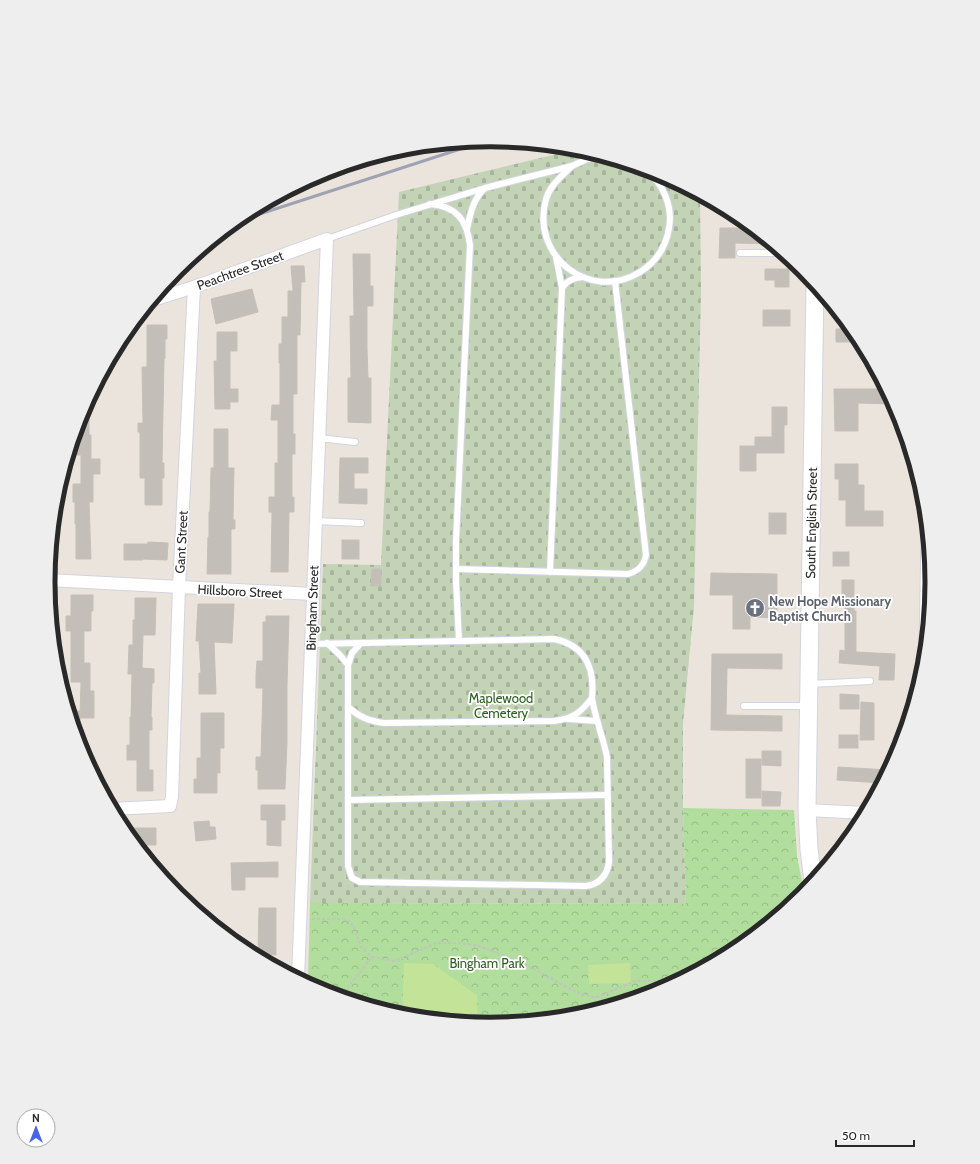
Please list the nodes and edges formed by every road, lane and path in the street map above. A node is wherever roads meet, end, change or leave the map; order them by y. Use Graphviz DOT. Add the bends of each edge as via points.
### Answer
graph roads {
  1 [pos="589,159"];
  2 [pos="572,166"];
  3 [pos="656,180"];
  4 [pos="485,188"];
  5 [pos="430,204"];
  6 [pos="467,229"];
  7 [pos="327,238"];
  8 [pos="740,253"];
  9 [pos="775,253"];
  10 [pos="556,258"];
  11 [pos="583,277"];
  12 [pos="615,281"];
  13 [pos="194,287"];
  14 [pos="562,288"];
  15 [pos="815,293"];
  16 [pos="161,297"];
  17 [pos="319,438"];
  18 [pos="355,442"];
  19 [pos="316,521"];
  20 [pos="361,523"];
  21 [pos="923,549"];
  22 [pos="456,570"];
  23 [pos="550,572"];
  24 [pos="55,580"];
  25 [pos="179,587"];
  26 [pos="313,594"];
  27 [pos="923,624"];
  28 [pos="458,641"];
  29 [pos="327,643"];
  30 [pos="361,643"];
  31 [pos="311,644"];
  32 [pos="348,665"];
  33 [pos="870,681"];
  34 [pos="809,684"];
  35 [pos="592,698"];
  36 [pos="744,706"];
  37 [pos="809,706"];
  38 [pos="348,707"];
  39 [pos="566,719"];
  40 [pos="597,721"];
  41 [pos="607,795"];
  42 [pos="348,800"];
  43 [pos="119,809"];
  44 [pos="807,810"];
  45 [pos="859,813"];
  46 [pos="813,874"];
  47 [pos="300,919"];
  48 [pos="372,957"];
  49 [pos="298,972"];
  50 [pos="662,981"];
  51 [pos="344,992"];
  1 -- 2 [label="lane"];
  2 -- 4 [label="lane"];
  2 -- 10 [label="lane" via="557,180 547,198 543,219 546,239"];
  3 -- 12 [label="lane" via="668,204 668,238 660,254 649,267 631,278"];
  4 -- 5 [label="lane"];
  4 -- 6 [label="lane" via="477,198"];
  5 -- 6 [label="lane" via="453,211"];
  5 -- 7 [label="lane"];
  6 -- 22 [label="lane" via="470,254"];
  7 -- 13 [label="street, Peachtree Street"];
  7 -- 17 [label="street, Bingham Street"];
  8 -- 9 [label="lane"];
  10 -- 11 [label="lane" via="571,272"];
  10 -- 14 [label="lane"];
  11 -- 12 [label="lane" via="590,280"];
  11 -- 14 [label="lane" via="569,280"];
  12 -- 23 [label="lane" via="645,562 635,572 628,574"];
  13 -- 16 [label="street, Peachtree Street"];
  13 -- 25 [label="street, Gant Street"];
  14 -- 23 [label="lane"];
  15 -- 34 [label="street, South English Street"];
  17 -- 18 [label="lane"];
  17 -- 19 [label="street, Bingham Street"];
  19 -- 20 [label="lane"];
  19 -- 26 [label="street, Bingham Street"];
  21 -- 27 [label="lane"];
  22 -- 23 [label="lane"];
  22 -- 28 [label="lane"];
  24 -- 25 [label="street, Hillsboro Street"];
  25 -- 26 [label="street, Hillsboro Street"];
  25 -- 43 [label="street, Gant Street" via="170,806"];
  26 -- 31 [label="street, Bingham Street"];
  28 -- 30 [label="lane"];
  28 -- 35 [label="lane" via="565,641 573,645 587,660 593,681"];
  29 -- 30 [label="lane"];
  29 -- 31 [label="lane"];
  29 -- 32 [label="lane"];
  30 -- 32 [label="lane" via="352,653"];
  31 -- 47 [label="street, Bingham Street"];
  32 -- 38 [label="lane"];
  33 -- 34 [label="lane"];
  34 -- 37 [label="street, South English Street"];
  35 -- 39 [label="lane" via="579,712"];
  35 -- 40 [label="lane"];
  36 -- 37 [label="lane"];
  37 -- 44 [label="street, South English Street"];
  38 -- 39 [label="lane" via="365,719 384,723"];
  38 -- 42 [label="lane"];
  39 -- 40 [label="lane"];
  40 -- 41 [label="lane" via="605,745"];
  41 -- 42 [label="lane"];
  41 -- 42 [label="lane" via="607,873 600,882 586,886 360,882 352,878 348,866"];
  44 -- 45 [label="street"];
  44 -- 46 [label="street, South English Street"];
  47 -- 48 [label="path" via="344,919 350,922 362,947"];
  47 -- 49 [label="street, Bingham Street"];
  48 -- 50 [label="path" via="395,961 436,943 476,945 521,962 576,992 595,998 635,981"];
  48 -- 51 [label="path"];
}
